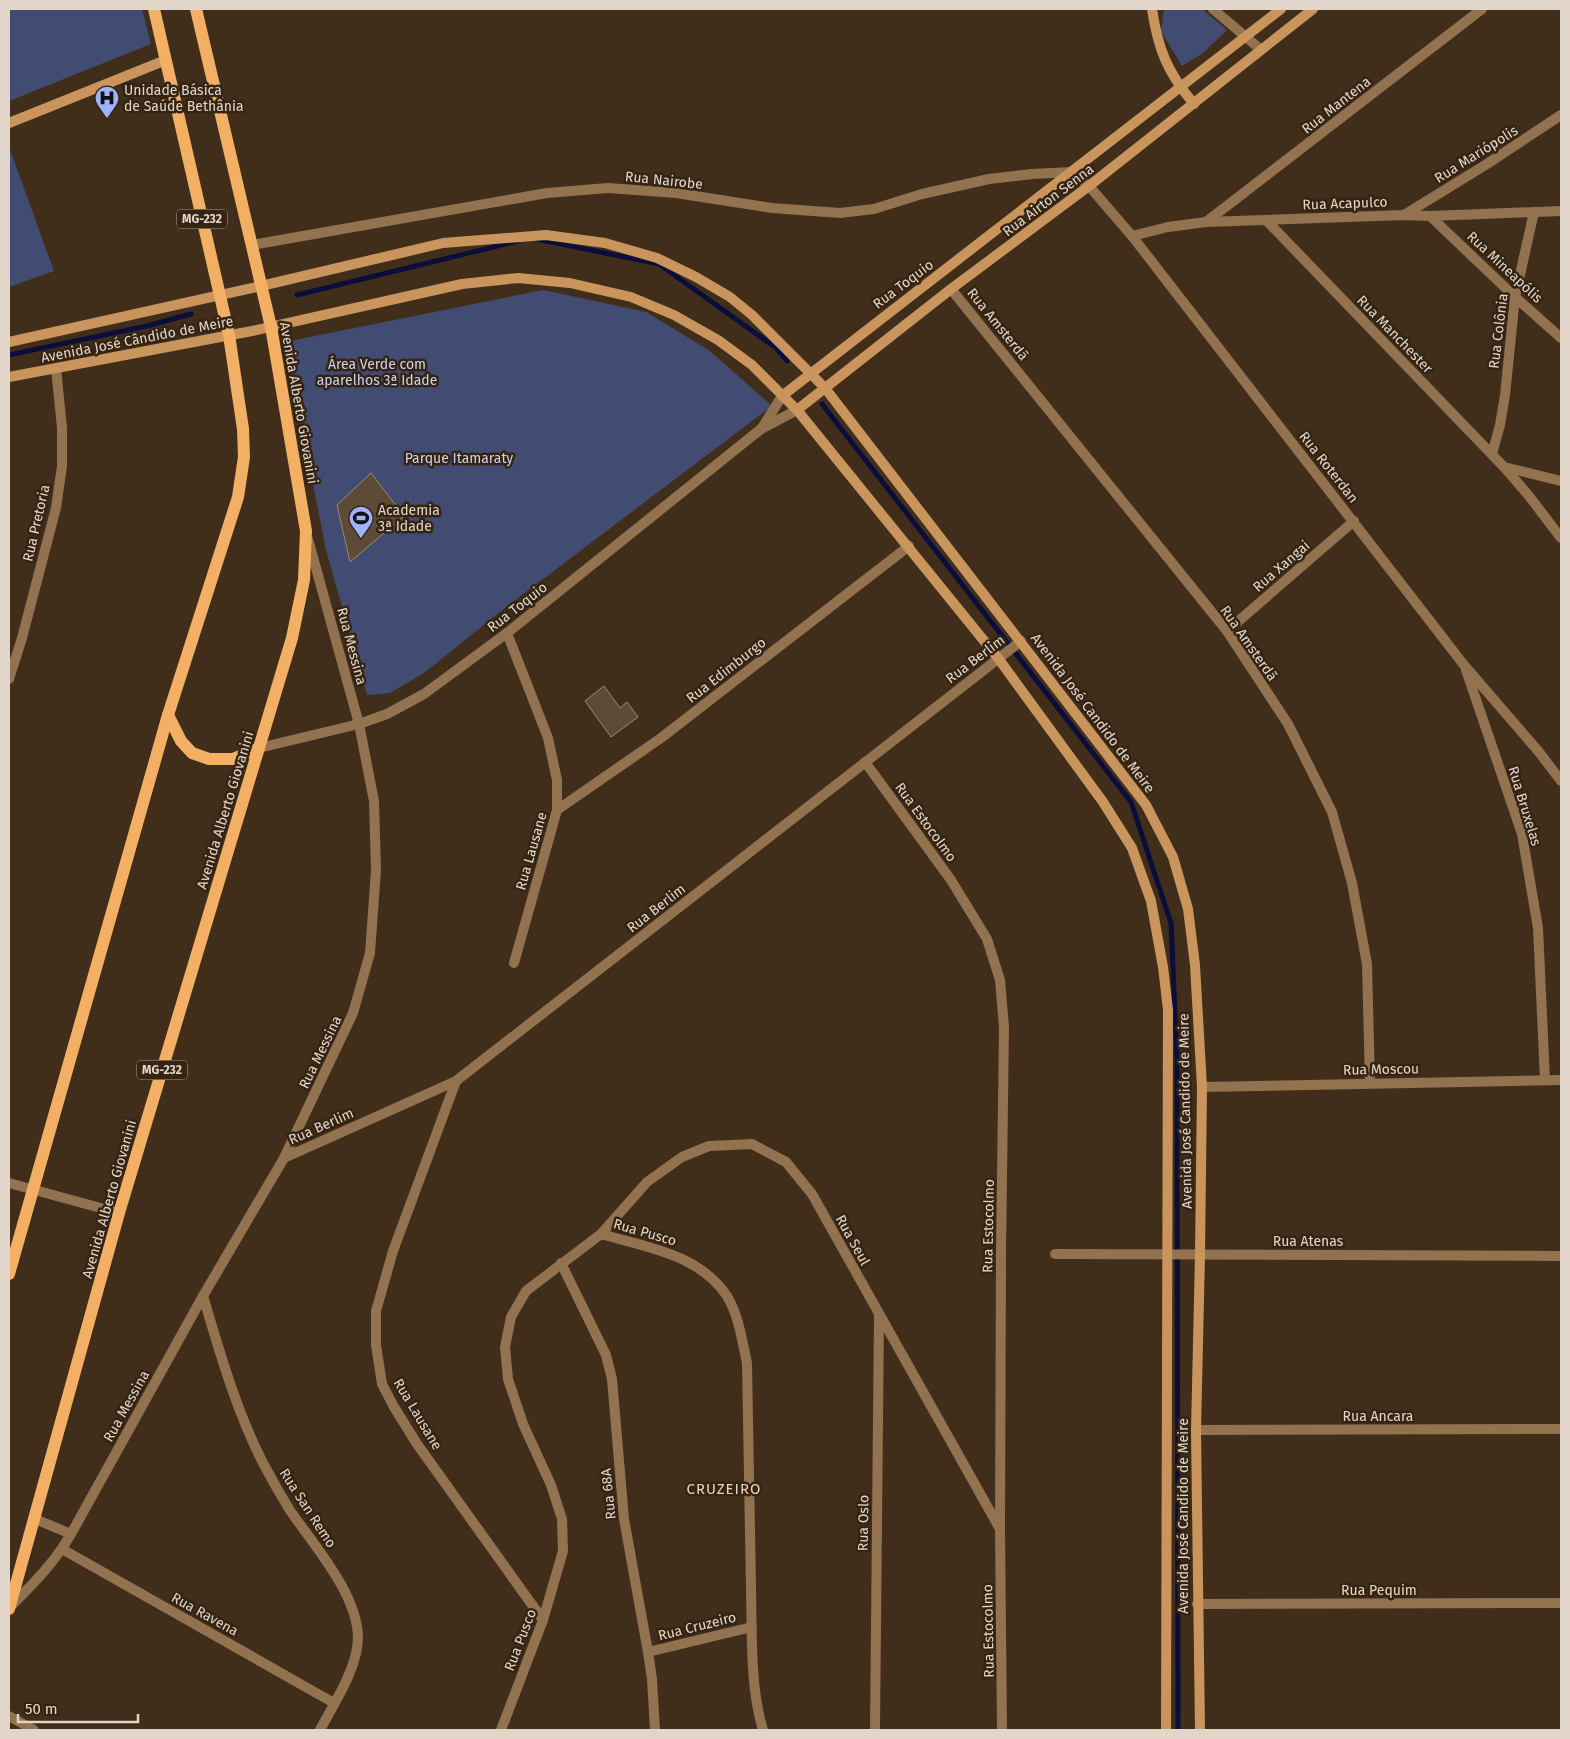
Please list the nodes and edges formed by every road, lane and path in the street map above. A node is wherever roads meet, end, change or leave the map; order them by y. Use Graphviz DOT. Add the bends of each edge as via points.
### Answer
graph roads {
  1 [pos="154,9"];
  2 [pos="196,9"];
  3 [pos="1152,9"];
  4 [pos="1213,9"];
  5 [pos="1281,9"];
  6 [pos="1313,9"];
  7 [pos="1482,9"];
  8 [pos="1246,36"];
  9 [pos="1260,50"];
  10 [pos="166,60"];
  11 [pos="1179,87"];
  12 [pos="1194,104"];
  13 [pos="1561,115"];
  14 [pos="9,123"];
  15 [pos="1072,172"];
  16 [pos="1089,186"];
  17 [pos="1561,211"];
  18 [pos="1534,212"];
  19 [pos="1404,215"];
  20 [pos="1430,216"];
  21 [pos="1266,220"];
  22 [pos="1206,222"];
  23 [pos="1132,236"];
  24 [pos="252,244"];
  25 [pos="261,286"];
  26 [pos="951,288"];
  27 [pos="219,295"];
  28 [pos="1515,297"];
  29 [pos="271,327"];
  30 [pos="230,335"];
  31 [pos="1561,338"];
  32 [pos="9,342"];
  33 [pos="56,368"];
  34 [pos="810,372"];
  35 [pos="9,377"];
  36 [pos="825,388"];
  37 [pos="782,396"];
  38 [pos="797,410"];
  39 [pos="761,429"];
  40 [pos="1492,454"];
  41 [pos="1504,467"];
  42 [pos="1561,481"];
  43 [pos="1354,522"];
  44 [pos="306,531"];
  45 [pos="1561,538"];
  46 [pos="909,546"];
  47 [pos="1227,632"];
  48 [pos="507,633"];
  49 [pos="1009,650"];
  50 [pos="1464,665"];
  51 [pos="9,679"];
  52 [pos="168,715"];
  53 [pos="358,724"];
  54 [pos="259,748"];
  55 [pos="865,762"];
  56 [pos="1561,781"];
  57 [pos="557,810"];
  58 [pos="514,963"];
  59 [pos="1545,1080"];
  60 [pos="1561,1080"];
  61 [pos="456,1081"];
  62 [pos="1370,1083"];
  63 [pos="1202,1087"];
  64 [pos="284,1158"];
  65 [pos="9,1183"];
  66 [pos="33,1190"];
  67 [pos="119,1213"];
  68 [pos="602,1234"];
  69 [pos="1055,1254"];
  70 [pos="1171,1254"];
  71 [pos="1200,1254"];
  72 [pos="1561,1256"];
  73 [pos="562,1263"];
  74 [pos="9,1274"];
  75 [pos="203,1296"];
  76 [pos="880,1315"];
  77 [pos="1561,1429"];
  78 [pos="1196,1430"];
  79 [pos="35,1519"];
  80 [pos="1000,1529"];
  81 [pos="71,1534"];
  82 [pos="62,1550"];
  83 [pos="1561,1603"];
  84 [pos="1197,1604"];
  85 [pos="9,1608"];
  86 [pos="542,1620"];
  87 [pos="752,1627"];
  88 [pos="648,1652"];
  89 [pos="334,1703"];
  90 [pos="9,1716"];
  91 [pos="34,1730"];
  92 [pos="320,1730"];
  93 [pos="501,1730"];
  94 [pos="655,1730"];
  95 [pos="763,1730"];
  96 [pos="875,1730"];
  97 [pos="1002,1730"];
  98 [pos="1166,1730"];
  99 [pos="1200,1730"];
  1 -- 10 [label="main road, MG-232"];
  2 -- 24 [label="main road, Avenida Alberto Giovanini / MG-232"];
  3 -- 11 [label="street" via="1156,36"];
  4 -- 8 [label="street"];
  5 -- 8 [label="street, Rua Airton Senna"];
  6 -- 9 [label="street, Rua Airton Senna"];
  7 -- 22 [label="street, Rua Mantena"];
  8 -- 9 [label="street"];
  8 -- 11 [label="street, Rua Airton Senna"];
  9 -- 12 [label="street, Rua Airton Senna"];
  10 -- 14 [label="street"];
  10 -- 27 [label="main road, MG-232"];
  11 -- 12 [label="street"];
  11 -- 15 [label="street, Rua Airton Senna"];
  12 -- 16 [label="street, Rua Airton Senna"];
  13 -- 19 [label="street, Rua Mariópolis"];
  15 -- 16 [label="street, Rua Roterdan"];
  15 -- 24 [label="street, Rua Nairobe" via="989,179 874,209 840,213 608,188 547,193"];
  15 -- 34 [label="street, Rua Toquio"];
  16 -- 23 [label="street, Rua Roterdan"];
  16 -- 26 [label="street, Rua Airton Senna"];
  17 -- 18 [label="street, Rua Acapulco"];
  18 -- 20 [label="street, Rua Acapulco"];
  18 -- 28 [label="street, Rua Colônia"];
  19 -- 20 [label="street, Rua Acapulco"];
  19 -- 21 [label="street, Rua Acapulco"];
  20 -- 28 [label="street, Rua Mineapólis"];
  21 -- 22 [label="street, Rua Acapulco"];
  21 -- 40 [label="street, Rua Manchester"];
  22 -- 23 [label="street, Rua Acapulco"];
  23 -- 43 [label="street, Rua Roterdan"];
  24 -- 25 [label="main road, Avenida Alberto Giovanini / MG-232"];
  25 -- 27 [label="street, Avenida José Cândido de Meire"];
  25 -- 29 [label="main road, Avenida Alberto Giovanini / MG-232"];
  25 -- 34 [label="street, Avenida José Candido de Meire" via="443,243 546,235 606,243 657,258 730,297"];
  26 -- 36 [label="street, Rua Airton Senna"];
  26 -- 47 [label="street, Rua Amsterdã"];
  27 -- 30 [label="main road, MG-232"];
  27 -- 32 [label="street, Avenida José Cândido de Meire"];
  28 -- 31 [label="street, Rua Mineapólis"];
  28 -- 40 [label="street, Rua Colônia" via="1505,394"];
  29 -- 30 [label="street, Avenida José Cândido de Meire"];
  29 -- 37 [label="street, Avenida José Candido de Meire" via="462,284 518,278 570,283 631,297 674,315 718,340 752,365"];
  29 -- 44 [label="main road, Avenida Alberto Giovanini / MG-232"];
  30 -- 33 [label="street, Avenida José Cândido de Meire"];
  30 -- 52 [label="main road, MG-232" via="244,439 238,497"];
  33 -- 35 [label="street, Avenida José Cândido de Meire"];
  33 -- 51 [label="street, Rua Pretoria" via="62,428 62,466 56,508"];
  34 -- 36 [label="street, Avenida José Candido de Meire"];
  34 -- 37 [label="street, Rua Toquio"];
  36 -- 38 [label="street, Rua Airton Senna"];
  36 -- 49 [label="street, Avenida José Candido de Meire"];
  37 -- 38 [label="street, Avenida José Candido de Meire"];
  37 -- 39 [label="street, Rua Toquio"];
  38 -- 39 [label="street, Rua Toquio"];
  38 -- 46 [label="street, Avenida José Candido de Meire"];
  39 -- 48 [label="street, Rua Toquio"];
  40 -- 41 [label="street, Rua Manchester"];
  41 -- 42 [label="street"];
  41 -- 45 [label="street, Rua Manchester"];
  43 -- 47 [label="street, Rua Xangai"];
  43 -- 50 [label="street, Rua Roterdan"];
  44 -- 53 [label="street, Rua Messina"];
  44 -- 54 [label="main road, Avenida Alberto Giovanini / MG-232" via="304,580 292,638"];
  46 -- 49 [label="street, Avenida José Candido de Meire"];
  46 -- 57 [label="street, Rua Edimburgo" via="661,738"];
  47 -- 62 [label="street, Rua Amsterdã" via="1288,724 1332,812 1352,883 1367,964"];
  48 -- 53 [label="street, Rua Toquio" via="424,694 387,714"];
  48 -- 57 [label="street, Rua Lausane" via="548,738 557,780"];
  49 -- 55 [label="street, Rua Berlim"];
  49 -- 63 [label="street, Avenida José Candido de Meire" via="1146,805 1173,858 1190,918"];
  49 -- 70 [label="street, Avenida José Candido de Meire" via="1132,848 1151,901 1168,1010"];
  50 -- 56 [label="street, Rua Roterdan"];
  50 -- 59 [label="street, Rua Bruxelas" via="1522,834 1538,928"];
  52 -- 54 [label="main road" via="192,753 209,759 233,759"];
  52 -- 66 [label="main road, MG-232"];
  53 -- 54 [label="street, Rua Toquio"];
  53 -- 64 [label="street, Rua Messina" via="374,801 376,870 370,953 353,1013"];
  54 -- 67 [label="main road, Avenida Alberto Giovanini / MG-232"];
  55 -- 61 [label="street, Rua Berlim"];
  55 -- 80 [label="street, Rua Estocolmo" via="951,880 987,939 1000,980 1004,1027"];
  57 -- 58 [label="street, Rua Lausane"];
  59 -- 60 [label="street, Rua Moscou"];
  59 -- 62 [label="street, Rua Moscou"];
  61 -- 64 [label="street, Rua Berlim"];
  61 -- 86 [label="street, Rua Lausane" via="393,1251 376,1311 376,1345 382,1384 417,1444"];
  62 -- 63 [label="street, Rua Moscou"];
  63 -- 71 [label="street, Avenida José Candido de Meire"];
  64 -- 75 [label="street, Rua Messina"];
  65 -- 66 [label="street"];
  66 -- 67 [label="street"];
  66 -- 74 [label="main road, MG-232"];
  67 -- 79 [label="main road, Avenida Alberto Giovanini / MG-232"];
  68 -- 73 [label="street, Rua Pusco"];
  68 -- 76 [label="street, Rua Seul" via="647,1182 682,1157 709,1146 752,1144 786,1162 812,1194"];
  68 -- 87 [label="street, Rua Pusco" via="678,1256 707,1274 727,1297 739,1324 747,1363"];
  69 -- 70 [label="street, Rua Atenas"];
  70 -- 71 [label="street, Rua Atenas"];
  70 -- 98 [label="street, Avenida José Candido de Meire"];
  71 -- 72 [label="street, Rua Atenas"];
  71 -- 78 [label="street, Avenida José Candido de Meire"];
  73 -- 86 [label="street, Rua Pusco" via="526,1291 510,1316 505,1347 508,1379 562,1519 563,1551"];
  73 -- 88 [label="street, Rua 68A" via="606,1355 612,1378 624,1519"];
  75 -- 81 [label="street, Rua Messina"];
  75 -- 89 [label="street, Rua San Remo" via="231,1390 247,1430 288,1507 332,1571 354,1612 358,1638 354,1664"];
  76 -- 80 [label="street, Rua Seul"];
  76 -- 96 [label="street, Rua Oslo"];
  77 -- 78 [label="street, Rua Ancara"];
  78 -- 84 [label="street, Avenida José Candido de Meire"];
  79 -- 81 [label="street"];
  79 -- 85 [label="main road, Avenida Alberto Giovanini / MG-232"];
  80 -- 97 [label="street, Rua Estocolmo"];
  81 -- 82 [label="street, Rua Messina"];
  82 -- 85 [label="street, Rua Messina"];
  82 -- 89 [label="street, Rua Ravena"];
  83 -- 84 [label="street, Rua Pequim"];
  84 -- 99 [label="street, Avenida José Candido de Meire"];
  86 -- 93 [label="street, Rua Pusco"];
  87 -- 88 [label="street, Rua Cruzeiro"];
  87 -- 95 [label="street, Rua Pusco" via="758,1715"];
  88 -- 94 [label="street, Rua 68A"];
  89 -- 92 [label="street, Rua San Remo"];
  90 -- 91 [label="street"];
}
